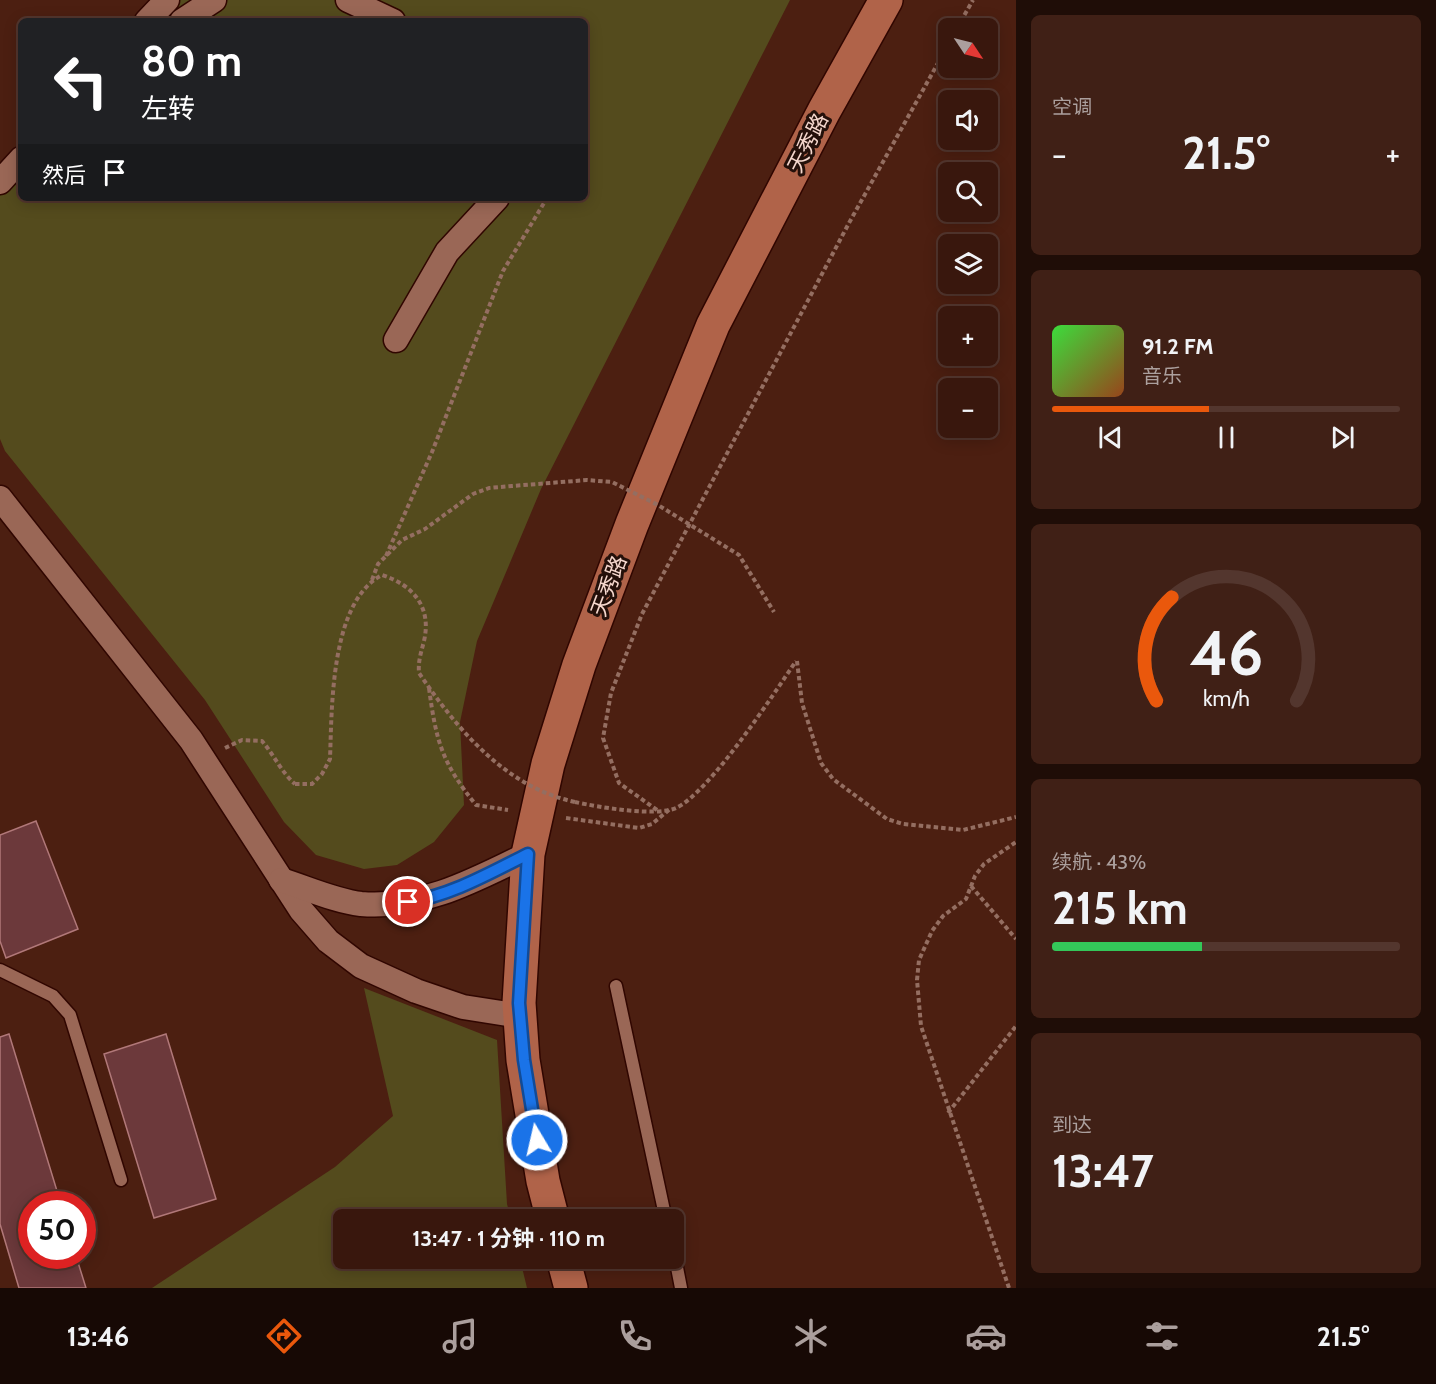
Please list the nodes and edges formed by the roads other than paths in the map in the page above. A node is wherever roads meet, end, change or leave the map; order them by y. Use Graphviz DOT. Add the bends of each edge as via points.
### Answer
graph roads {
  1 [pos="167,0"];
  2 [pos="214,0"];
  3 [pos="348,0"];
  4 [pos="886,0"];
  5 [pos="150,18"];
  6 [pos="187,18"];
  7 [pos="387,18"];
  8 [pos="18,162"];
  9 [pos="0,182"];
  10 [pos="494,201"];
  11 [pos="396,340"];
  12 [pos="0,498"];
  13 [pos="528,854"];
  14 [pos="281,880"];
  15 [pos="0,970"];
  16 [pos="616,986"];
  17 [pos="520,1016"];
  18 [pos="121,1180"];
  19 [pos="550,1209"];
  20 [pos="664,1209"];
  21 [pos="566,1269"];
  22 [pos="677,1269"];
  23 [pos="571,1288"];
  24 [pos="681,1288"];
  1 -- 5 [label="street"];
  2 -- 6 [label="street"];
  3 -- 7 [label="street"];
  4 -- 13 [label="main road, 天秀路" via="713,325 579,665 548,764"];
  8 -- 9 [label="street"];
  10 -- 11 [label="street" via="447,252"];
  12 -- 14 [label="street" via="127,657 206,764"];
  13 -- 14 [label="street" via="467,884 423,900 360,904"];
  13 -- 17 [label="main road, 天秀路"];
  14 -- 17 [label="street" via="313,926 361,966 462,1007"];
  15 -- 18 [label="lane" via="53,996 70,1016"];
  16 -- 20 [label="lane"];
  17 -- 19 [label="main road, 天秀路"];
  21 -- 23 [label="main road"];
  22 -- 24 [label="lane"];
}
